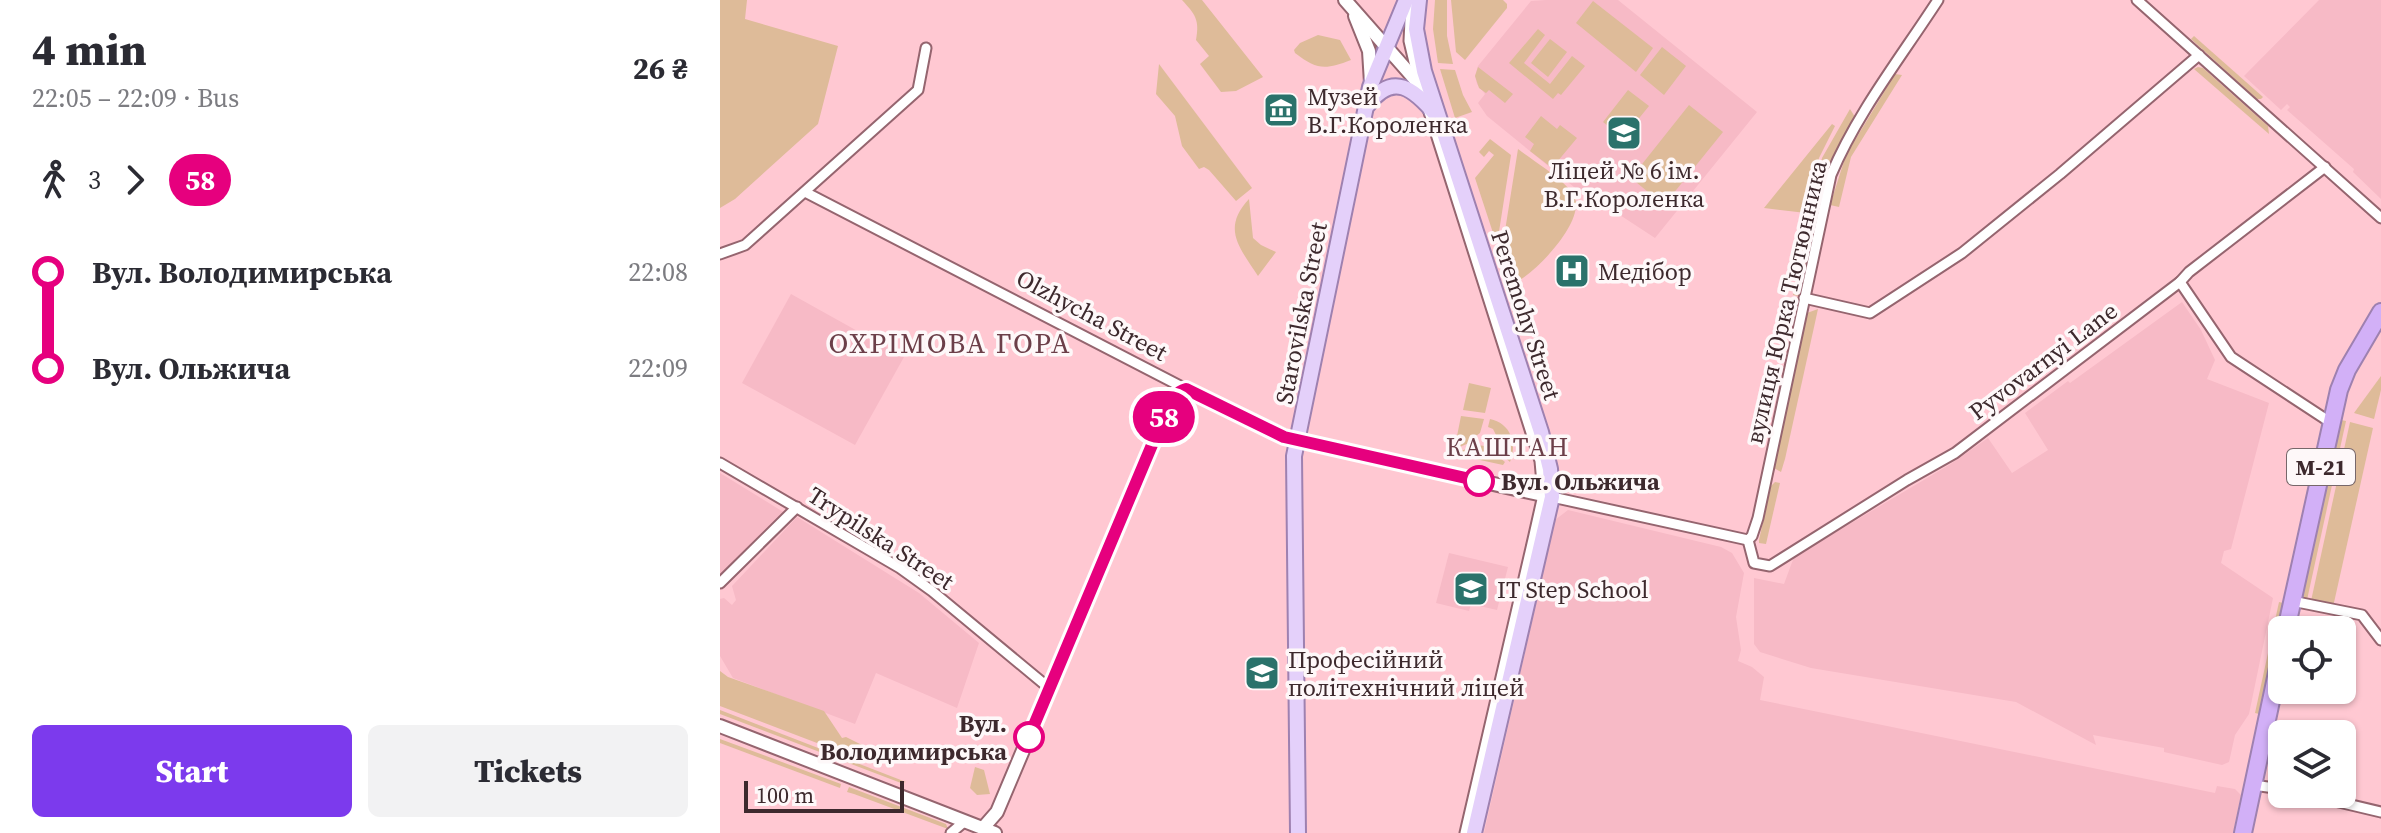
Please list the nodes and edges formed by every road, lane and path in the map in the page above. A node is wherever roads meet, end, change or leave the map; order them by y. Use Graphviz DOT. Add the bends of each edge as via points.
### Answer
graph roads {
  1 [pos="1345,0"];
  2 [pos="1409,0"];
  3 [pos="1419,0"];
  4 [pos="1938,0"];
  5 [pos="2137,0"];
  6 [pos="1386,46"];
  7 [pos="926,48"];
  8 [pos="2199,55"];
  9 [pos="1419,84"];
  10 [pos="1370,87"];
  11 [pos="1426,104"];
  12 [pos="1366,108"];
  13 [pos="1441,122"];
  14 [pos="2325,167"];
  15 [pos="805,192"];
  16 [pos="2381,218"];
  17 [pos="720,254"];
  18 [pos="2180,282"];
  19 [pos="1804,298"];
  20 [pos="2381,312"];
  21 [pos="1186,389"];
  22 [pos="2330,422"];
  23 [pos="1297,440"];
  24 [pos="720,463"];
  25 [pos="1547,496"];
  26 [pos="797,507"];
  27 [pos="1748,540"];
  28 [pos="720,583"];
  29 [pos="2292,601"];
  30 [pos="2289,616"];
  31 [pos="2381,640"];
  32 [pos="1049,688"];
  33 [pos="2270,704"];
  34 [pos="720,726"];
  35 [pos="2253,785"];
  36 [pos="2268,787"];
  37 [pos="2356,806"];
  38 [pos="2381,812"];
  39 [pos="965,821"];
  40 [pos="989,830"];
  41 [pos="951,833"];
  42 [pos="1298,833"];
  43 [pos="1465,833"];
  44 [pos="1474,833"];
  45 [pos="2243,833"];
  1 -- 6 [label="street"];
  1 -- 10 [label="street" via="1369,51"];
  2 -- 6 [label="main road, Starovilska Street"];
  2 -- 9 [label="street, Peremohy Street" via="1409,41"];
  3 -- 13 [label="main road, Peremohy Street" via="1419,50"];
  4 -- 19 [label="street, вулиця Юрка Тютюнника" via="1841,151"];
  5 -- 8 [label="street"];
  6 -- 9 [label="street"];
  6 -- 10 [label="main road, Starovilska Street"];
  7 -- 15 [label="street" via="918,90"];
  8 -- 14 [label="street"];
  8 -- 19 [label="street" via="1962,253 1870,313"];
  9 -- 11 [label="street, Peremohy Street"];
  9 -- 13 [label="street"];
  10 -- 12 [label="main road, Starovilska Street"];
  11 -- 12 [label="main road" via="1409,90 1389,86"];
  11 -- 13 [label="main road"];
  11 -- 25 [label="street, Peremohy Street" via="1523,403"];
  12 -- 23 [label="main road, Starovilska Street"];
  13 -- 25 [label="main road, Peremohy Street" via="1541,432 1550,469"];
  14 -- 16 [label="street"];
  14 -- 18 [label="street, Pyvovarnyi Lane"];
  15 -- 17 [label="street" via="745,245"];
  15 -- 21 [label="street, Olzhycha Street"];
  18 -- 22 [label="street" via="2231,357"];
  18 -- 27 [label="street, Pyvovarnyi Lane" via="1955,453 1770,566 1754,563"];
  19 -- 27 [label="street, вулиця Юрка Тютюнника" via="1758,518"];
  20 -- 22 [label="highway, М-21" via="2347,370"];
  21 -- 23 [label="street, Olzhycha Street"];
  21 -- 32 [label="street" via="1174,396 1165,414"];
  22 -- 29 [label="highway, М-21"];
  23 -- 25 [label="street, Olzhycha Street"];
  23 -- 42 [label="main road, Starovilska Street"];
  24 -- 26 [label="street, Trypilska Street"];
  25 -- 27 [label="street, Olzhycha Street"];
  25 -- 43 [label="street, Peremohy Street"];
  25 -- 44 [label="main road, Peremohy Street"];
  26 -- 28 [label="street"];
  26 -- 32 [label="street, Trypilska Street" via="932,591"];
  29 -- 30 [label="highway, М-21"];
  29 -- 31 [label="street" via="2362,615"];
  32 -- 40 [label="street"];
  33 -- 35 [label="highway"];
  34 -- 39 [label="street"];
  35 -- 36 [label="street"];
  35 -- 45 [label="highway"];
  37 -- 38 [label="street"];
  39 -- 40 [label="street"];
  39 -- 41 [label="street"];
}
